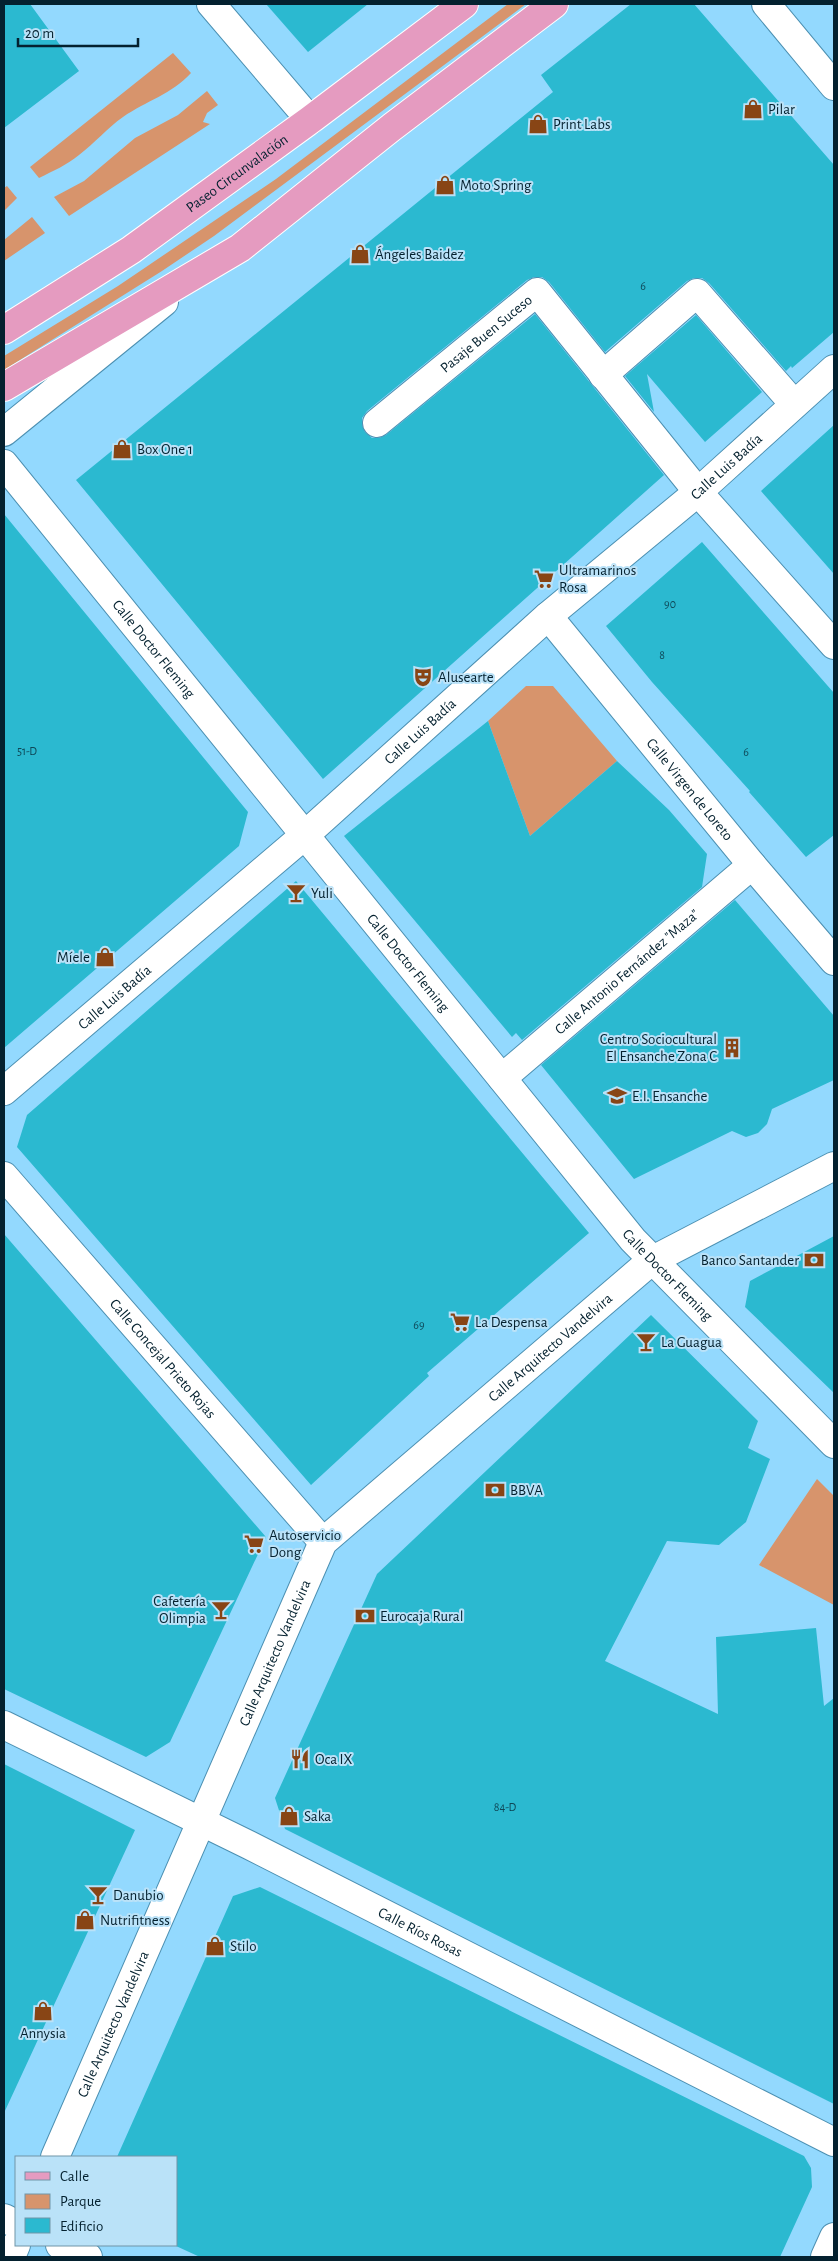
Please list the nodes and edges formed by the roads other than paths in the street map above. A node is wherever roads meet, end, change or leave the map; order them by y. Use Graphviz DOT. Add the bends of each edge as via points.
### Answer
graph roads {
  1 [pos="211,4"];
  2 [pos="464,4"];
  3 [pos="554,4"];
  4 [pos="766,4"];
  5 [pos="834,86"];
  6 [pos="310,120"];
  7 [pos="240,248"];
  8 [pos="4,330"];
  9 [pos="834,369"];
  10 [pos="603,375"];
  11 [pos="4,387"];
  12 [pos="794,404"];
  13 [pos="377,423"];
  14 [pos="4,432"];
  15 [pos="4,464"];
  16 [pos="698,492"];
  17 [pos="548,616"];
  18 [pos="834,645"];
  19 [pos="305,835"];
  20 [pos="752,865"];
  21 [pos="834,961"];
  22 [pos="502,1078"];
  23 [pos="4,1091"];
  24 [pos="834,1166"];
  25 [pos="4,1176"];
  26 [pos="651,1261"];
  27 [pos="834,1444"];
  28 [pos="322,1542"];
  29 [pos="4,1725"];
  30 [pos="202,1822"];
  31 [pos="834,2142"];
  32 [pos="55,2156"];
  33 [pos="834,2237"];
  34 [pos="62,2246"];
  35 [pos="88,2257"];
  36 [pos="826,2257"];
  1 -- 6 [label="street"];
  2 -- 6 [label="main road, Paseo Circunvalación"];
  3 -- 7 [label="main road"];
  4 -- 5 [label="street"];
  6 -- 8 [label="main road, Paseo Circunvalación" via="130,250"];
  7 -- 11 [label="main road"];
  7 -- 14 [label="street" via="190,281"];
  9 -- 12 [label="street, Calle Luis Badía"];
  10 -- 12 [label="street" via="697,293"];
  10 -- 13 [label="street, Pasaje Buen Suceso" via="537,292"];
  10 -- 16 [label="street, Pasaje Buen Suceso"];
  12 -- 16 [label="street, Calle Luis Badía"];
  15 -- 19 [label="street, Calle Doctor Fleming"];
  16 -- 17 [label="street, Calle Luis Badía"];
  16 -- 18 [label="street, Pasaje Buen Suceso"];
  17 -- 19 [label="street, Calle Luis Badía"];
  17 -- 20 [label="street, Calle Virgen de Loreto"];
  19 -- 22 [label="street, Calle Doctor Fleming"];
  19 -- 23 [label="street, Calle Luis Badía"];
  20 -- 21 [label="street, Calle Virgen de Loreto"];
  20 -- 22 [label="street, Calle Antonio Fernández \"Maza\""];
  22 -- 26 [label="street, Calle Doctor Fleming"];
  24 -- 26 [label="street, Calle Arquitecto Vandelvira"];
  25 -- 28 [label="street, Calle Concejal Prieto Rojas"];
  26 -- 27 [label="street, Calle Doctor Fleming"];
  26 -- 28 [label="street, Calle Arquitecto Vandelvira"];
  28 -- 30 [label="street, Calle Arquitecto Vandelvira"];
  29 -- 30 [label="street, Calle Ríos Rosas"];
  30 -- 31 [label="street, Calle Ríos Rosas"];
  30 -- 32 [label="street, Calle Arquitecto Vandelvira"];
  33 -- 36 [label="street"];
  34 -- 35 [label="street"];
}
